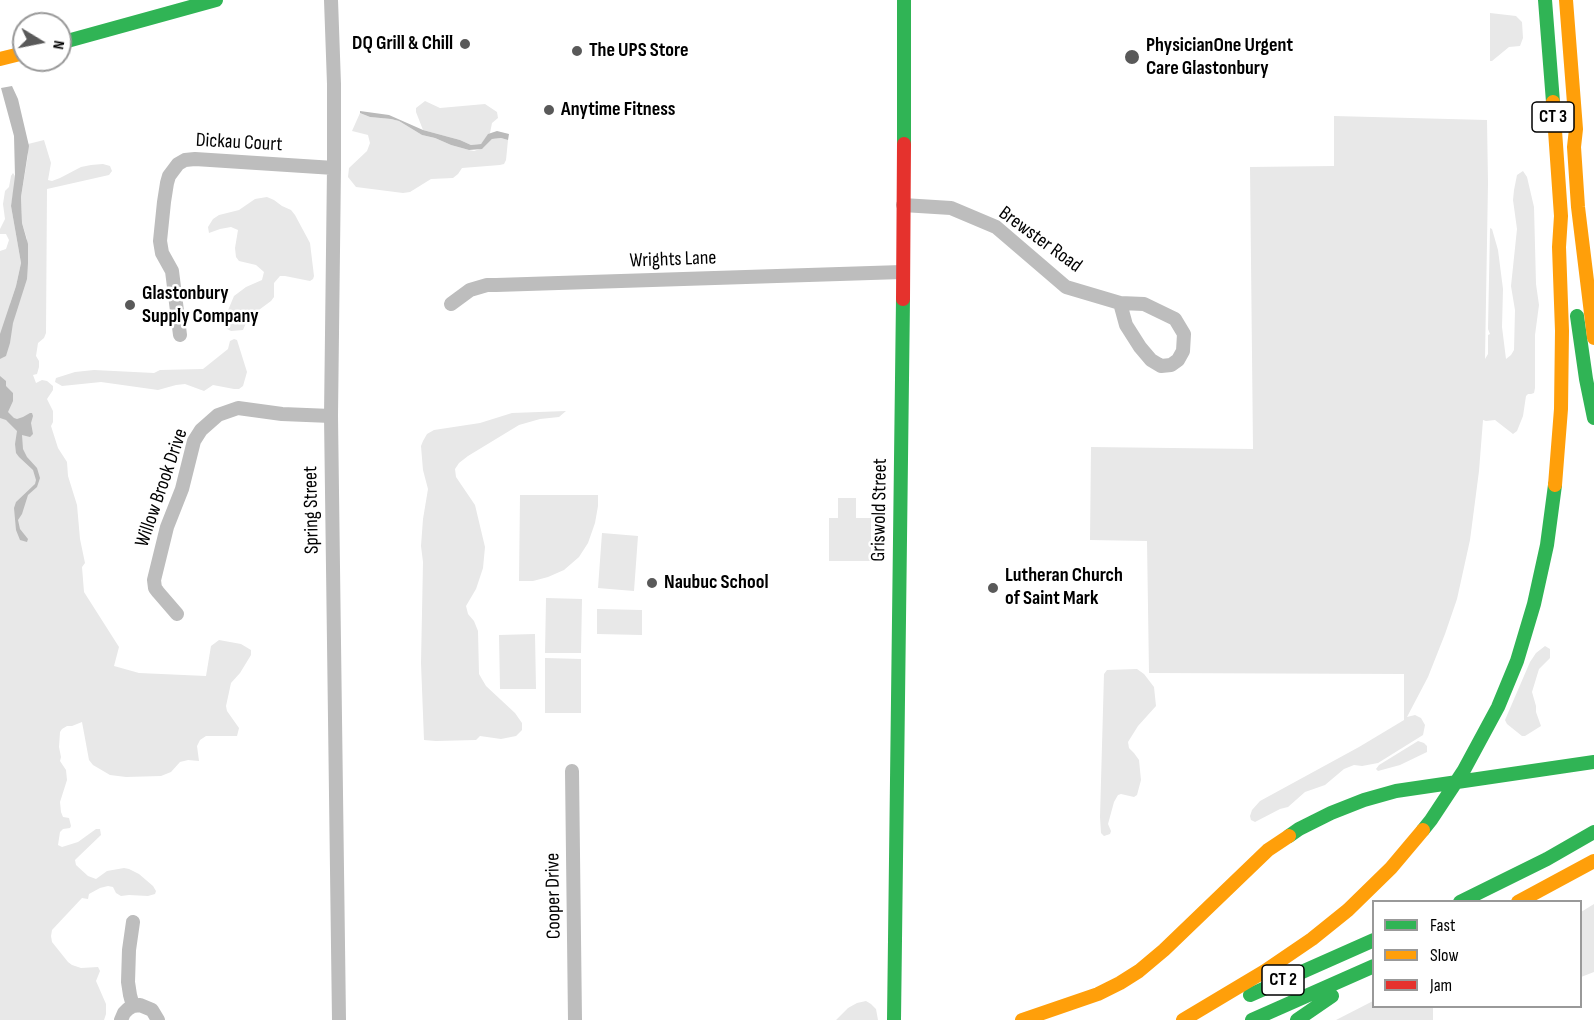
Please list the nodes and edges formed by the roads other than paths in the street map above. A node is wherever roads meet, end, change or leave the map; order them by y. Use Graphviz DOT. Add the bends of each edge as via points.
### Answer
graph roads {
  1 [pos="216,0"];
  2 [pos="331,0"];
  3 [pos="904,0"];
  4 [pos="1545,0"];
  5 [pos="1566,0"];
  6 [pos="72,40"];
  7 [pos="1576,129"];
  8 [pos="334,168"];
  9 [pos="903,205"];
  10 [pos="1593,213"];
  11 [pos="1561,216"];
  12 [pos="902,272"];
  13 [pos="1120,303"];
  14 [pos="451,304"];
  15 [pos="180,335"];
  16 [pos="1594,338"];
  17 [pos="331,416"];
  18 [pos="1594,418"];
  19 [pos="177,614"];
  20 [pos="1594,762"];
  21 [pos="572,771"];
  22 [pos="1594,832"];
  23 [pos="1594,861"];
  24 [pos="1464,900"];
  25 [pos="1522,900"];
  26 [pos="133,922"];
  27 [pos="1372,941"];
  28 [pos="1372,967"];
  29 [pos="1358,973"];
  30 [pos="134,1006"];
  31 [pos="121,1020"];
  32 [pos="158,1020"];
  33 [pos="339,1020"];
  34 [pos="575,1020"];
  35 [pos="894,1020"];
  36 [pos="1022,1020"];
  37 [pos="1183,1020"];
  38 [pos="1193,1020"];
  39 [pos="1252,1020"];
  40 [pos="1297,1020"];
  1 -- 6 [label="main road"];
  2 -- 8 [label="street, Spring Street"];
  3 -- 9 [label="main road, Griswold Street"];
  4 -- 11 [label="main road, CT 3"];
  5 -- 7 [label="main road, CT 3"];
  7 -- 10 [label="main road"];
  7 -- 16 [label="main road" via="1578,207"];
  8 -- 15 [label="street, Dickau Court" via="189,159 178,164 167,183 160,241 172,271"];
  8 -- 17 [label="street, Spring Street"];
  9 -- 12 [label="main road, Griswold Street"];
  9 -- 13 [label="street, Brewster Road" via="951,208 996,227 1066,287"];
  11 -- 18 [label="main road"];
  11 -- 37 [label="main road" via="1561,409 1555,488 1534,604 1518,661 1498,708 1447,797 1421,833 1365,894 1281,960"];
  12 -- 14 [label="street, Wrights Lane" via="487,285 471,290"];
  12 -- 35 [label="main road, Griswold Street"];
  13 -- 13 [label="street, Brewster Road" via="1144,304 1175,319 1184,334 1178,360 1161,366 1151,360 1126,325"];
  17 -- 19 [label="street, Willow Brook Drive" via="238,408 212,418 201,430 166,527 154,580 155,588"];
  17 -- 33 [label="street, Spring Street"];
  20 -- 36 [label="main road" via="1396,791 1331,813 1268,850 1139,971 1098,994"];
  21 -- 34 [label="street, Cooper Drive"];
  22 -- 24 [label="main road"];
  23 -- 25 [label="main road"];
  26 -- 30 [label="street" via="128,982"];
  27 -- 38 [label="main road, CT 2"];
  28 -- 29 [label="main road, CT 2"];
  29 -- 39 [label="main road, CT 2"];
  29 -- 40 [label="main road"];
  30 -- 31 [label="street" via="123,1013"];
  30 -- 32 [label="street" via="146,1006"];
}
